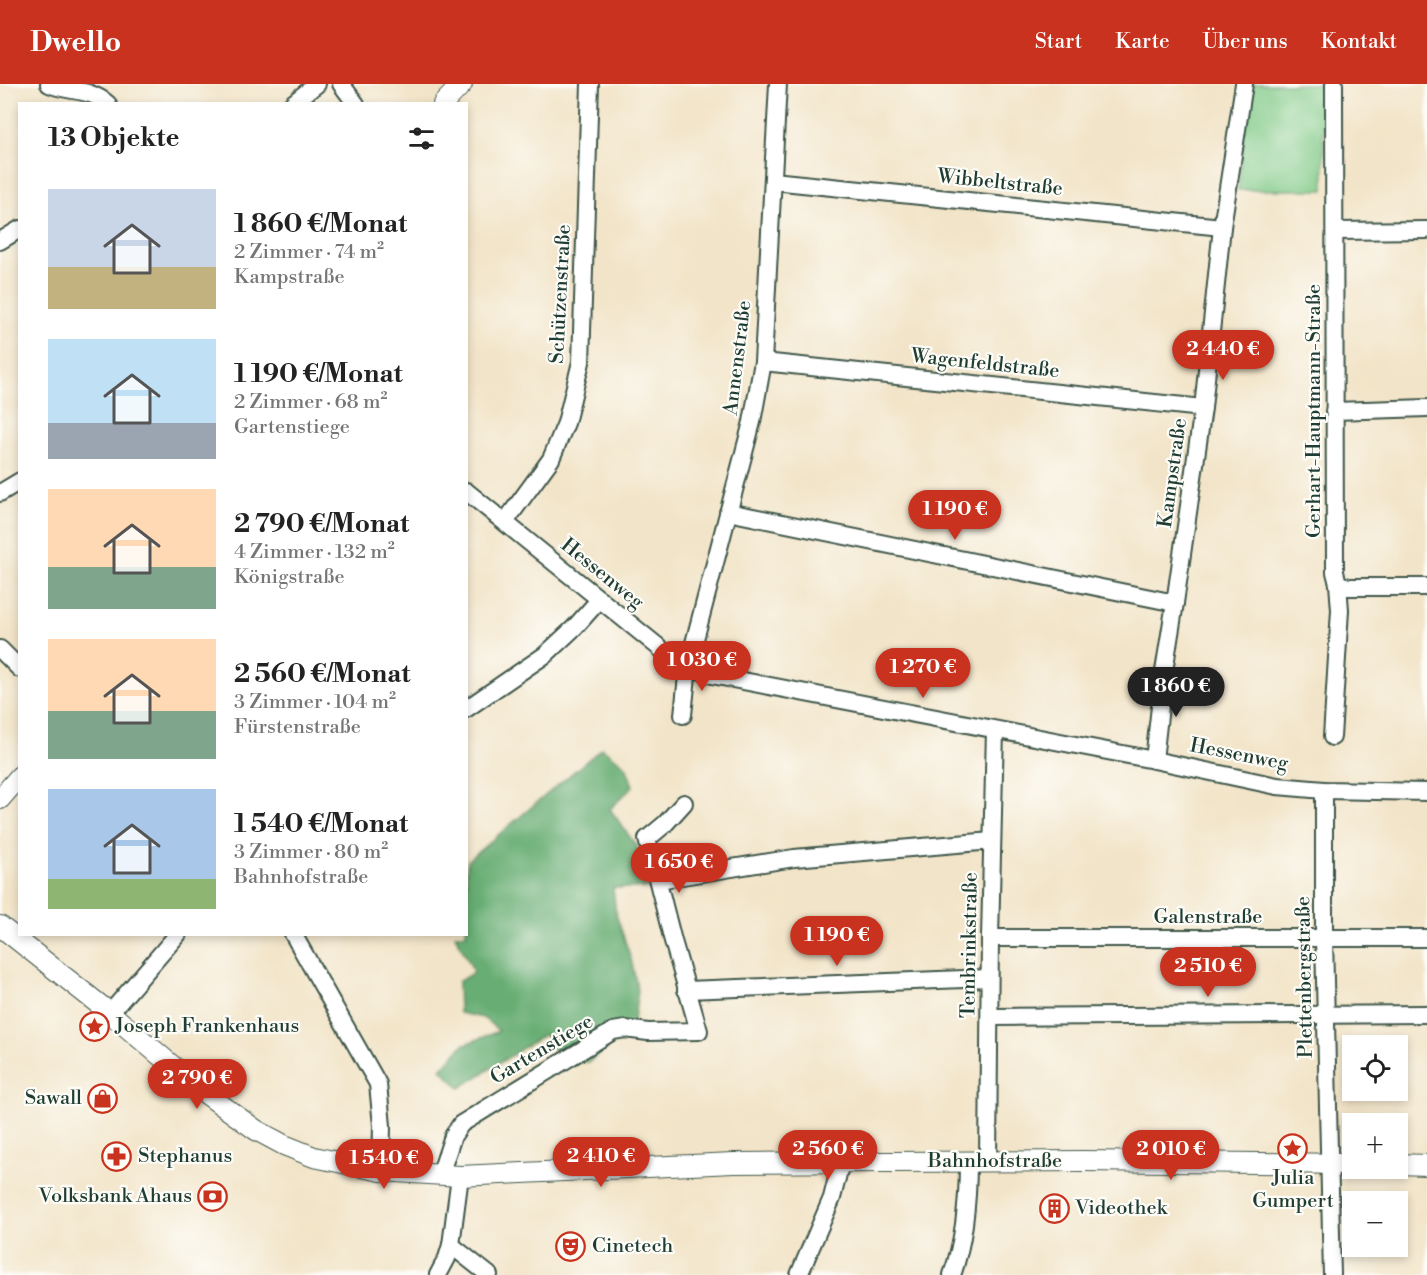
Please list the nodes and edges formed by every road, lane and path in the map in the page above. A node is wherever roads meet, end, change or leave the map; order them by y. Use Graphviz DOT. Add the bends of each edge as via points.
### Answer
graph roads {
  1 [pos="49,84"];
  2 [pos="317,84"];
  3 [pos="341,84"];
  4 [pos="462,84"];
  5 [pos="590,84"];
  6 [pos="778,84"];
  7 [pos="1244,84"];
  8 [pos="1334,84"];
  9 [pos="89,88"];
  10 [pos="106,102"];
  11 [pos="294,102"];
  12 [pos="354,102"];
  13 [pos="446,102"];
  14 [pos="773,181"];
  15 [pos="1222,227"];
  16 [pos="18,230"];
  17 [pos="1427,230"];
  18 [pos="1335,231"];
  19 [pos="0,241"];
  20 [pos="763,362"];
  21 [pos="1203,408"];
  22 [pos="1427,408"];
  23 [pos="1334,411"];
  24 [pos="18,482"];
  25 [pos="468,493"];
  26 [pos="0,494"];
  27 [pos="728,512"];
  28 [pos="505,522"];
  29 [pos="1338,584"];
  30 [pos="1427,587"];
  31 [pos="600,599"];
  32 [pos="1175,603"];
  33 [pos="0,649"];
  34 [pos="688,666"];
  35 [pos="18,667"];
  36 [pos="468,708"];
  37 [pos="683,714"];
  38 [pos="995,730"];
  39 [pos="1332,737"];
  40 [pos="1154,760"];
  41 [pos="18,778"];
  42 [pos="1324,790"];
  43 [pos="1427,792"];
  44 [pos="0,799"];
  45 [pos="684,803"];
  46 [pos="992,841"];
  47 [pos="658,880"];
  48 [pos="0,926"];
  49 [pos="176,936"];
  50 [pos="294,936"];
  51 [pos="990,938"];
  52 [pos="1324,938"];
  53 [pos="1427,938"];
  54 [pos="989,978"];
  55 [pos="686,990"];
  56 [pos="110,1013"];
  57 [pos="1427,1014"];
  58 [pos="1326,1015"];
  59 [pos="990,1017"];
  60 [pos="968,1161"];
  61 [pos="988,1161"];
  62 [pos="841,1162"];
  63 [pos="1329,1164"];
  64 [pos="1342,1164"];
  65 [pos="1408,1164"];
  66 [pos="1427,1165"];
  67 [pos="381,1171"];
  68 [pos="440,1175"];
  69 [pos="460,1176"];
  70 [pos="451,1245"];
  71 [pos="438,1275"];
  72 [pos="489,1275"];
  73 [pos="799,1275"];
  74 [pos="952,1275"];
  75 [pos="1332,1275"];
  1 -- 9 [label="street"];
  2 -- 11 [label="street"];
  3 -- 12 [label="street"];
  4 -- 13 [label="street"];
  5 -- 28 [label="street, Schützenstraße" via="581,362 566,423 551,459"];
  6 -- 14 [label="street, Annenstraße"];
  7 -- 15 [label="street, Kampstraße"];
  8 -- 18 [label="street, Gerhart-Hauptmann-Straße"];
  9 -- 10 [label="street"];
  14 -- 15 [label="street, Wibbeltstraße"];
  14 -- 20 [label="street, Annenstraße"];
  15 -- 21 [label="street, Kampstraße"];
  16 -- 19 [label="street"];
  17 -- 18 [label="street"];
  18 -- 23 [label="street, Gerhart-Hauptmann-Straße"];
  20 -- 21 [label="street, Wagenfeldstraße"];
  20 -- 27 [label="street, Annenstraße"];
  21 -- 32 [label="street, Kampstraße"];
  22 -- 23 [label="street"];
  23 -- 29 [label="street, Gerhart-Hauptmann-Straße"];
  24 -- 26 [label="street"];
  25 -- 28 [label="street, Hessenweg"];
  27 -- 32 [label="street"];
  27 -- 34 [label="street, Annenstraße"];
  28 -- 31 [label="street, Hessenweg"];
  29 -- 30 [label="street"];
  29 -- 39 [label="street, Gerhart-Hauptmann-Straße" via="1340,610"];
  31 -- 34 [label="street, Hessenweg"];
  31 -- 36 [label="street" via="545,654"];
  32 -- 40 [label="street, Kampstraße"];
  33 -- 35 [label="street"];
  34 -- 37 [label="street"];
  34 -- 38 [label="street, Hessenweg" via="712,675"];
  38 -- 40 [label="street, Hessenweg"];
  38 -- 46 [label="street, Tembrinkstraße"];
  40 -- 42 [label="street, Hessenweg" via="1277,786"];
  41 -- 44 [label="street"];
  42 -- 43 [label="street, Hessenweg"];
  42 -- 52 [label="street, Plettenbergstraße"];
  45 -- 47 [label="street, Gartenstiege" via="647,839"];
  46 -- 47 [label="street" via="794,858"];
  46 -- 51 [label="street, Tembrinkstraße"];
  47 -- 55 [label="street, Gartenstiege"];
  48 -- 56 [label="street, Bahnhofstraße"];
  49 -- 56 [label="street"];
  50 -- 67 [label="street" via="378,1084"];
  51 -- 52 [label="street, Galenstraße"];
  51 -- 54 [label="street, Tembrinkstraße"];
  52 -- 53 [label="street, Galenstraße"];
  52 -- 58 [label="street, Plettenbergstraße"];
  54 -- 55 [label="street"];
  54 -- 59 [label="street, Tembrinkstraße"];
  55 -- 68 [label="street, Gartenstiege" via="699,1031 613,1031 461,1124"];
  56 -- 67 [label="street, Bahnhofstraße" via="202,1091 256,1130 314,1157"];
  57 -- 58 [label="street"];
  58 -- 59 [label="street"];
  58 -- 63 [label="street, Plettenbergstraße"];
  59 -- 61 [label="street, Tembrinkstraße"];
  60 -- 61 [label="street, Bahnhofstraße"];
  60 -- 62 [label="street, Bahnhofstraße"];
  60 -- 74 [label="street" via="959,1256"];
  61 -- 63 [label="street, Bahnhofstraße"];
  62 -- 69 [label="street, Bahnhofstraße" via="668,1165"];
  62 -- 73 [label="street" via="832,1198"];
  63 -- 64 [label="street, Bahnhofstraße"];
  63 -- 75 [label="street, Plettenbergstraße"];
  65 -- 66 [label="street"];
  67 -- 68 [label="street, Bahnhofstraße"];
  68 -- 69 [label="street, Bahnhofstraße"];
  69 -- 70 [label="street"];
  70 -- 71 [label="street"];
  70 -- 72 [label="street"];
}
